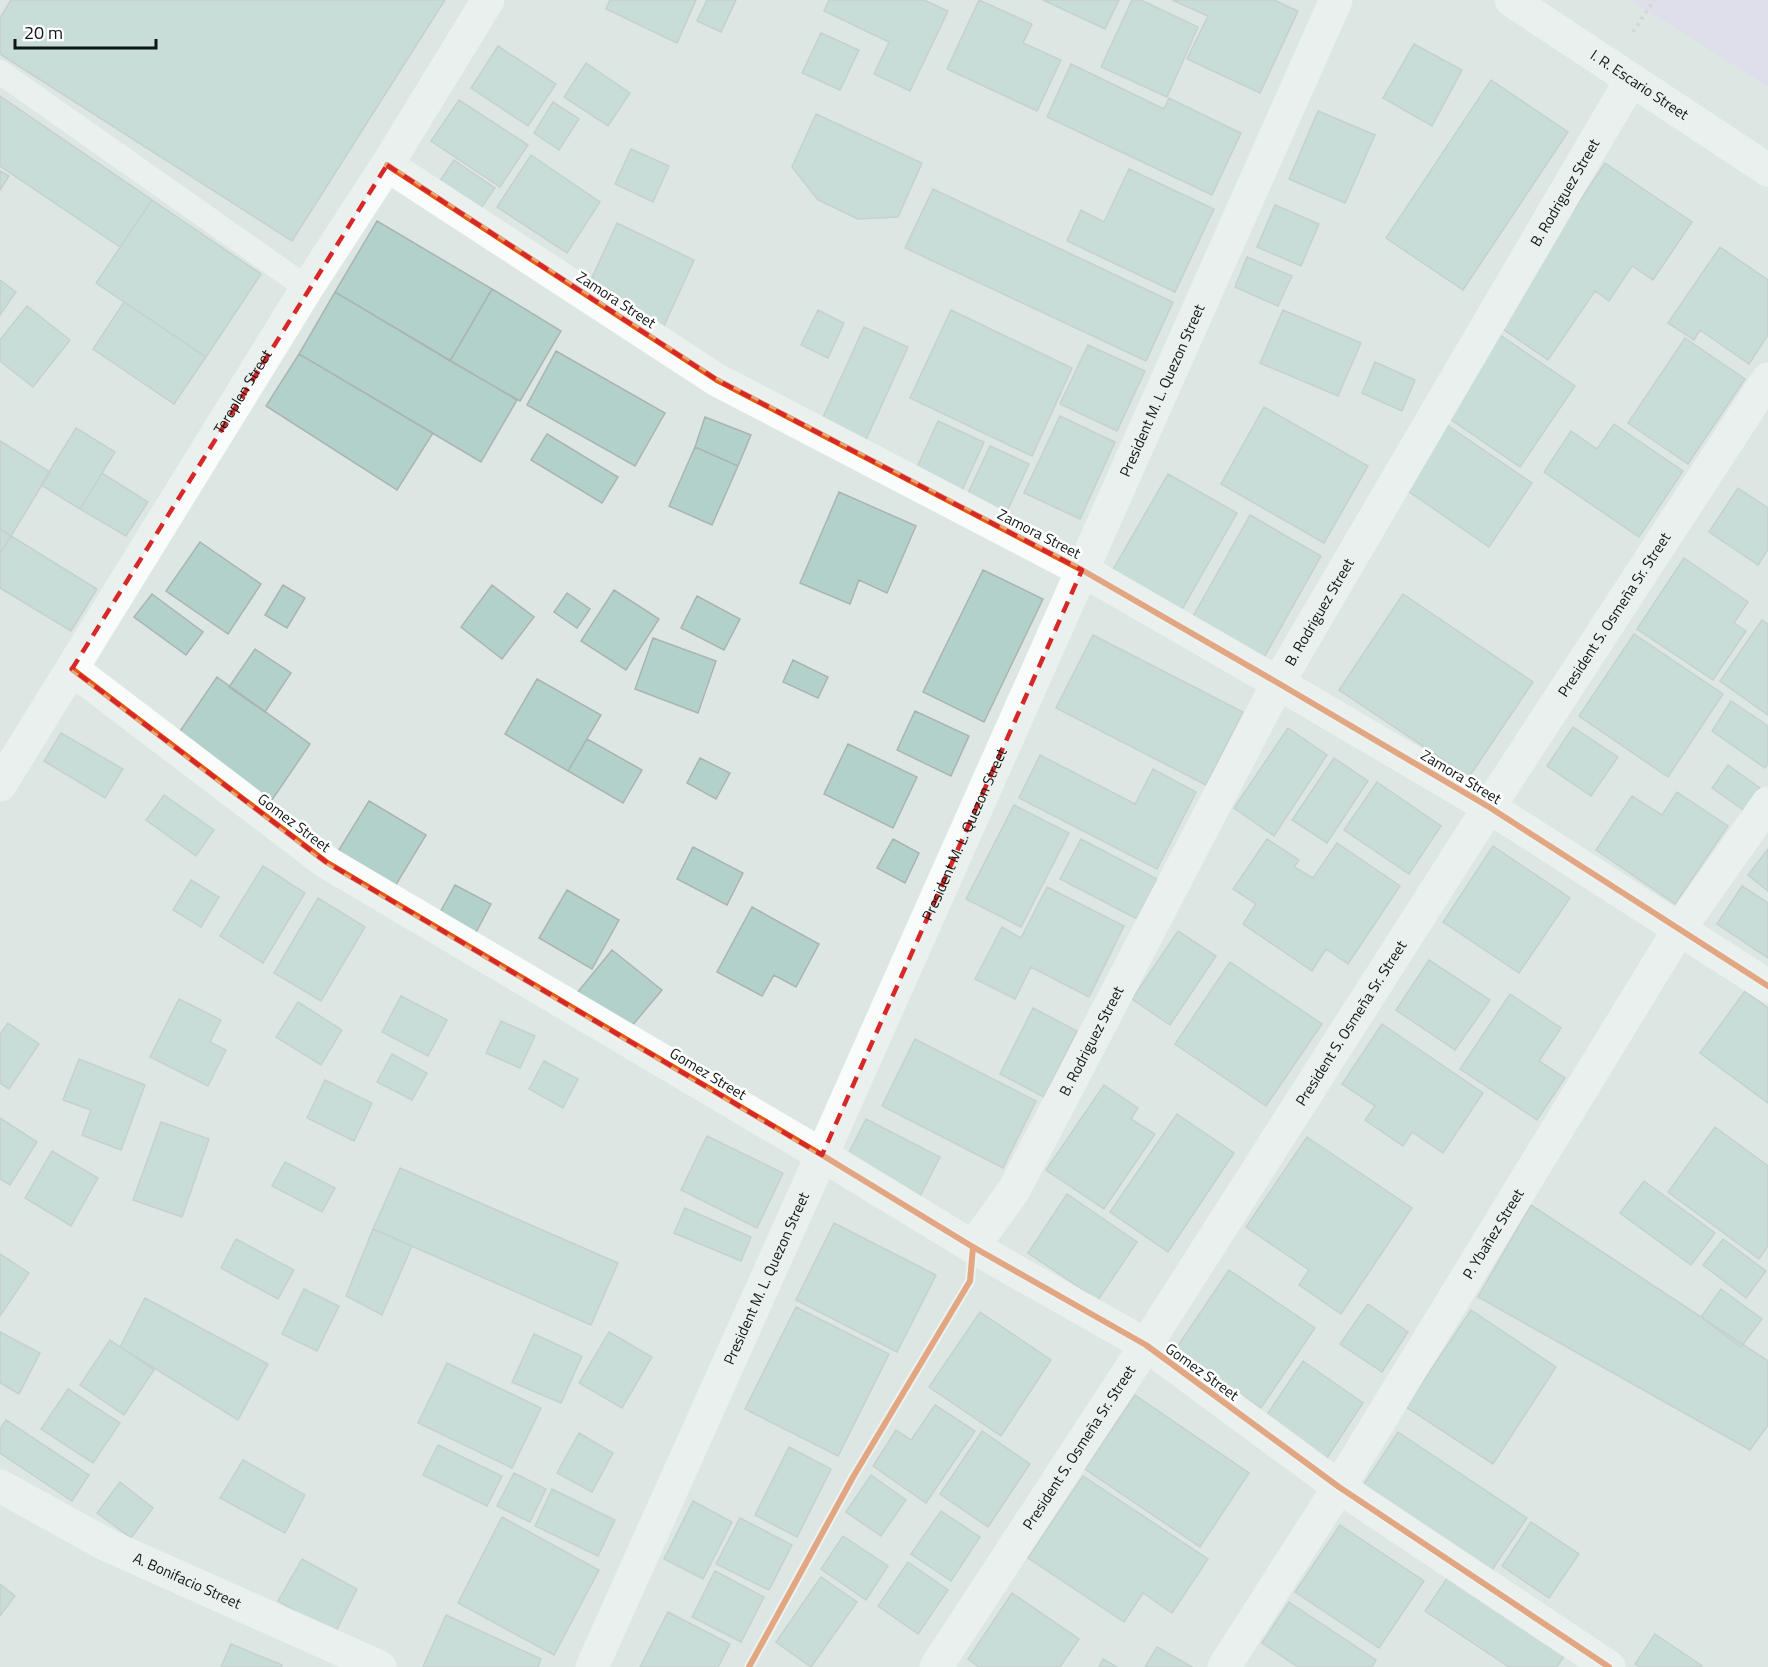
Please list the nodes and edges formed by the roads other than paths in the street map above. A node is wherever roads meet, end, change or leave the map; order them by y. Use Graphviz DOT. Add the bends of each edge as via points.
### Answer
graph roads {
  1 [pos="488,0"];
  2 [pos="1336,0"];
  3 [pos="1511,0"];
  4 [pos="0,72"];
  5 [pos="1631,80"];
  6 [pos="387,165"];
  7 [pos="1768,170"];
  8 [pos="307,288"];
  9 [pos="1768,379"];
  10 [pos="1082,570"];
  11 [pos="72,669"];
  12 [pos="1278,683"];
  13 [pos="0,785"];
  14 [pos="1768,803"];
  15 [pos="1489,807"];
  16 [pos="1678,931"];
  17 [pos="1768,986"];
  18 [pos="822,1155"];
  19 [pos="973,1247"];
  20 [pos="1146,1345"];
  21 [pos="0,1486"];
  22 [pos="1339,1487"];
  23 [pos="380,1667"];
  24 [pos="592,1667"];
  25 [pos="936,1667"];
  26 [pos="1224,1667"];
  27 [pos="1610,1667"];
  1 -- 6 [label="street, Tereplen Street"];
  2 -- 10 [label="street, President M. L. Quezon Street"];
  3 -- 5 [label="street, I. R. Escario Street"];
  4 -- 8 [label="lane"];
  5 -- 7 [label="street, I. R. Escario Street"];
  5 -- 12 [label="street, B. Rodriguez Street"];
  6 -- 8 [label="street, Tereplen Street"];
  6 -- 10 [label="street, Zamora Street" via="717,380"];
  8 -- 11 [label="street, Tereplen Street"];
  9 -- 15 [label="street, President S. Osmeña Sr. Street"];
  10 -- 12 [label="street, Zamora Street"];
  10 -- 18 [label="street, President M. L. Quezon Street"];
  11 -- 13 [label="street, Tereplen Street"];
  11 -- 18 [label="street, Gomez Street" via="326,862"];
  12 -- 15 [label="street, Zamora Street"];
  12 -- 19 [label="street, B. Rodriguez Street" via="1014,1190"];
  14 -- 16 [label="street, P. Ybañez Street"];
  15 -- 16 [label="street, Zamora Street"];
  15 -- 20 [label="street, President S. Osmeña Sr. Street"];
  16 -- 17 [label="street, Zamora Street"];
  16 -- 22 [label="street, P. Ybañez Street"];
  18 -- 19 [label="street, Gomez Street"];
  18 -- 24 [label="street, President M. L. Quezon Street"];
  19 -- 20 [label="street, Gomez Street"];
  20 -- 22 [label="street, Gomez Street"];
  20 -- 25 [label="street, President S. Osmeña Sr. Street"];
  21 -- 23 [label="street, A. Bonifacio Street" via="107,1545"];
  22 -- 26 [label="street, P. Ybañez Street"];
  22 -- 27 [label="street, Gomez Street"];
}
